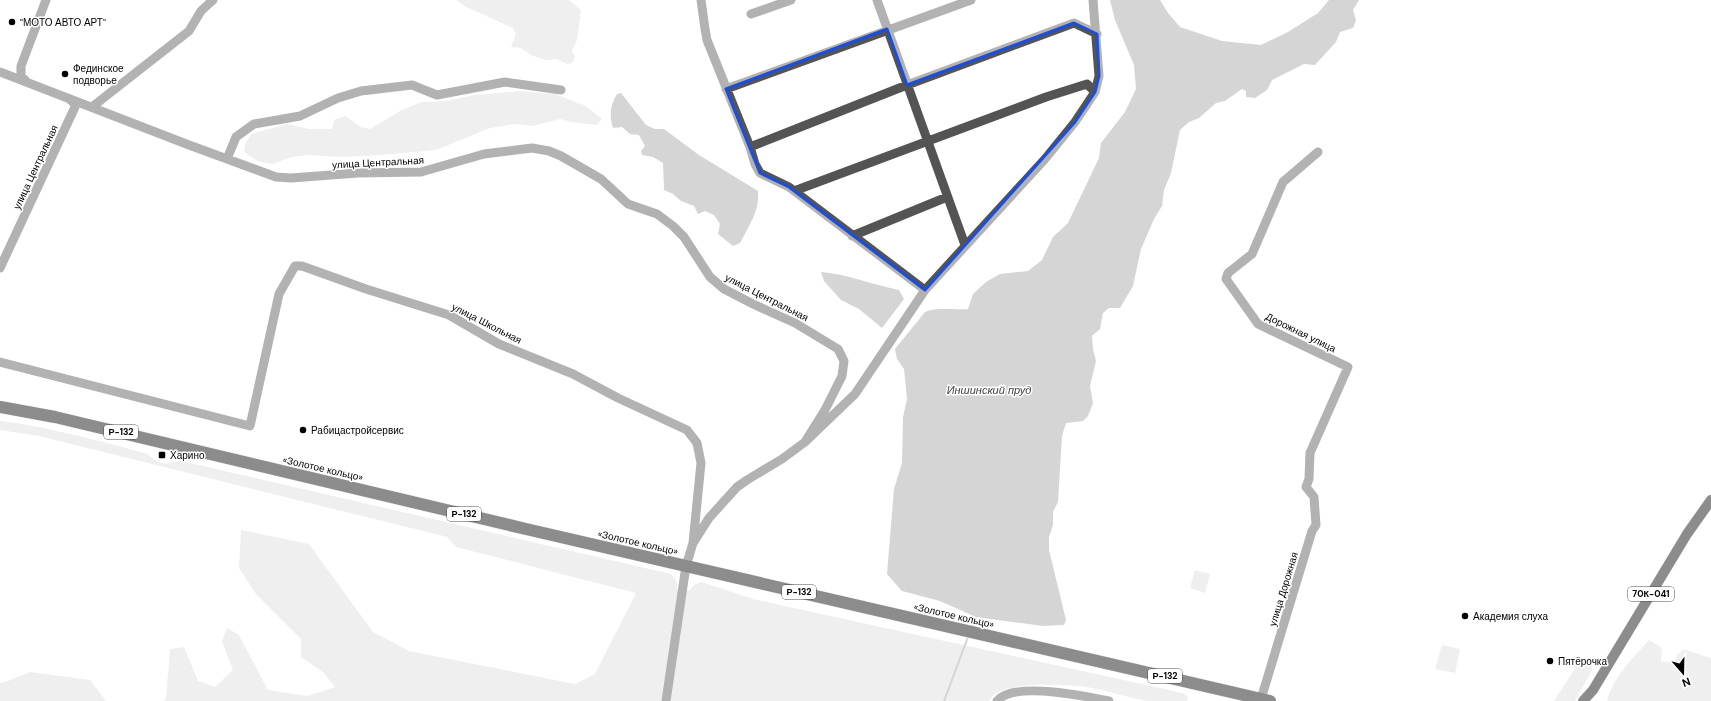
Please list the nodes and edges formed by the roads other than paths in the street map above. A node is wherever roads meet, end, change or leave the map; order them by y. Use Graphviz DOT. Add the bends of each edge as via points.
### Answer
graph roads {
  1 [pos="46,0"];
  2 [pos="213,0"];
  3 [pos="701,0"];
  4 [pos="791,0"];
  5 [pos="877,0"];
  6 [pos="971,0"];
  7 [pos="1093,0"];
  8 [pos="751,14"];
  9 [pos="887,29"];
  10 [pos="1096,34"];
  11 [pos="0,72"];
  12 [pos="26,81"];
  13 [pos="907,85"];
  14 [pos="726,89"];
  15 [pos="561,90"];
  16 [pos="1095,92"];
  17 [pos="70,98"];
  18 [pos="92,107"];
  19 [pos="928,141"];
  20 [pos="750,147"];
  21 [pos="1318,152"];
  22 [pos="227,159"];
  23 [pos="794,191"];
  24 [pos="947,197"];
  25 [pos="852,236"];
  26 [pos="965,245"];
  27 [pos="0,268"];
  28 [pos="925,290"];
  29 [pos="0,362"];
  30 [pos="0,407"];
  31 [pos="805,442"];
  32 [pos="1306,487"];
  33 [pos="1711,500"];
  34 [pos="693,542"];
  35 [pos="686,566"];
  36 [pos="1593,690"];
  37 [pos="1266,700"];
  38 [pos="666,701"];
  39 [pos="997,701"];
  40 [pos="1109,701"];
  41 [pos="1583,701"];
  42 [pos="1591,701"];
  1 -- 12 [label="street" via="21,66 21,76"];
  2 -- 18 [label="street" via="201,11 189,31"];
  3 -- 14 [label="street" via="707,40"];
  4 -- 8 [label="street"];
  5 -- 9 [label="street"];
  6 -- 9 [label="street"];
  7 -- 10 [label="street"];
  9 -- 13 [label="street"];
  9 -- 14 [label="street"];
  10 -- 13 [label="street" via="1074,23"];
  10 -- 16 [label="street" via="1099,76"];
  11 -- 12 [label="street"];
  12 -- 17 [label="street"];
  13 -- 19 [label="street"];
  13 -- 20 [label="street"];
  14 -- 20 [label="street"];
  15 -- 22 [label="street" via="505,82 438,95 412,85 361,91 338,98 300,116 254,124 236,137"];
  16 -- 19 [label="street" via="1087,84"];
  16 -- 26 [label="street" via="1075,122 1045,158"];
  17 -- 18 [label="street, улица Центральная"];
  17 -- 27 [label="street, улица Центральная" via="75,107"];
  18 -- 22 [label="street, улица Центральная"];
  19 -- 23 [label="street"];
  19 -- 24 [label="street"];
  20 -- 23 [label="street" via="754,164 760,173"];
  21 -- 32 [label="street, Дорожная улица" via="1283,182 1252,254 1228,273 1226,279 1258,324 1348,367 1310,453 1309,479"];
  22 -- 31 [label="street, улица Центральная" via="268,176 283,178 421,172 484,154 532,148 561,156 601,179 628,204 657,214 673,226 687,241 710,277 724,289 795,323 838,349 844,361 842,376"];
  23 -- 25 [label="street"];
  24 -- 25 [label="street"];
  24 -- 26 [label="street"];
  25 -- 28 [label="street"];
  26 -- 28 [label="street"];
  28 -- 31 [label="street" via="855,394"];
  29 -- 34 [label="street, улица Школьная" via="250,426 279,292 295,266 302,266 448,315 499,344 573,374 688,430 698,447 701,463"];
  30 -- 35 [label="highway, «Золотое кольцо» / Р-132" via="62,419"];
  31 -- 34 [label="street" via="782,460 737,487 709,518"];
  32 -- 37 [label="street, улица Дорожная" via="1314,497 1316,525 1312,531"];
  33 -- 36 [label="main road, 70К-041" via="1687,534"];
  34 -- 35 [label="street"];
  35 -- 37 [label="highway, «Золотое кольцо» / Р-132"];
  35 -- 38 [label="street"];
  36 -- 41 [label="main road, 70К-041"];
  36 -- 42 [label="main road, 70К-041"];
  39 -- 40 [label="street" via="1008,693 1030,691 1066,693"];
}
